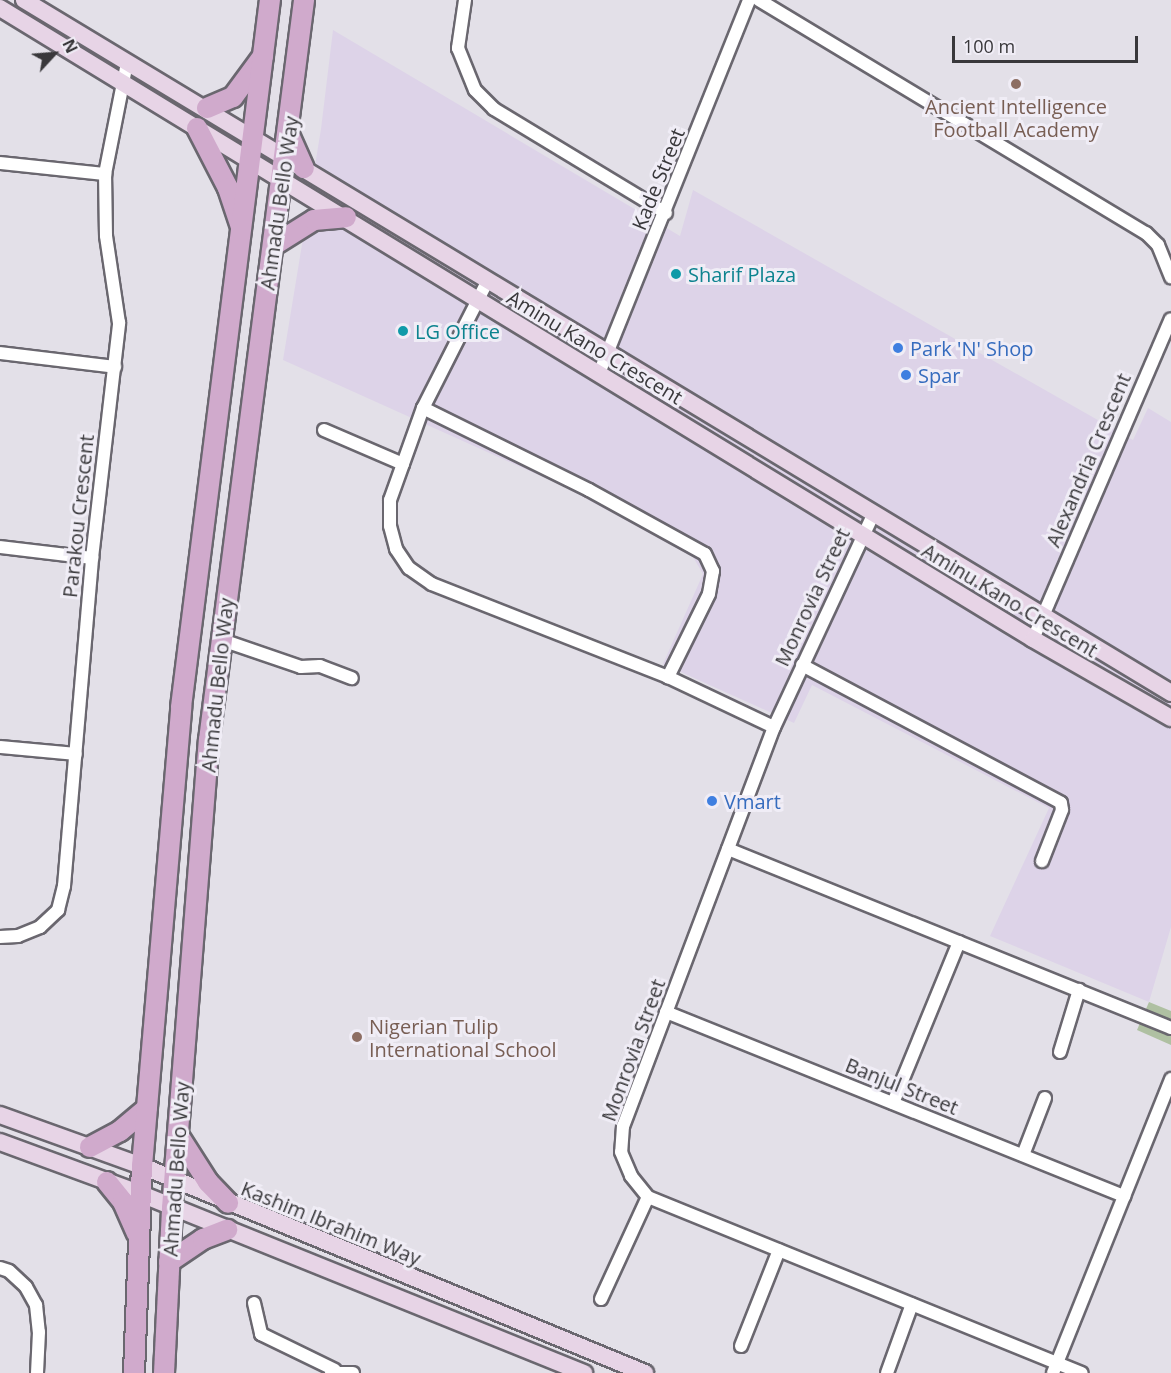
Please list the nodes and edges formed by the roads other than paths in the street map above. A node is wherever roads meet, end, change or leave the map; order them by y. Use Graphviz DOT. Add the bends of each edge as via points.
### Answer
graph roads {
  1 [pos="24,0"];
  2 [pos="270,0"];
  3 [pos="304,0"];
  4 [pos="465,0"];
  5 [pos="749,0"];
  6 [pos="759,0"];
  7 [pos="0,8"];
  8 [pos="264,54"];
  9 [pos="127,63"];
  10 [pos="121,84"];
  11 [pos="207,108"];
  12 [pos="197,128"];
  13 [pos="289,132"];
  14 [pos="255,138"];
  15 [pos="286,157"];
  16 [pos="251,162"];
  17 [pos="0,163"];
  18 [pos="303,168"];
  19 [pos="105,174"];
  20 [pos="283,179"];
  21 [pos="666,213"];
  22 [pos="346,217"];
  23 [pos="242,232"];
  24 [pos="274,245"];
  25 [pos="1171,277"];
  26 [pos="488,280"];
  27 [pos="476,301"];
  28 [pos="1171,319"];
  29 [pos="0,353"];
  30 [pos="607,354"];
  31 [pos="115,367"];
  32 [pos="600,371"];
  33 [pos="423,408"];
  34 [pos="324,430"];
  35 [pos="403,464"];
  36 [pos="873,515"];
  37 [pos="861,535"];
  38 [pos="0,547"];
  39 [pos="92,558"];
  40 [pos="1043,618"];
  41 [pos="1033,639"];
  42 [pos="222,640"];
  43 [pos="802,665"];
  44 [pos="668,677"];
  45 [pos="352,678"];
  46 [pos="1171,693"];
  47 [pos="1171,718"];
  48 [pos="774,727"];
  49 [pos="0,747"];
  50 [pos="76,754"];
  51 [pos="728,849"];
  52 [pos="1042,861"];
  53 [pos="0,937"];
  54 [pos="959,942"];
  55 [pos="1078,990"];
  56 [pos="666,1011"];
  57 [pos="1171,1028"];
  58 [pos="1060,1052"];
  59 [pos="1171,1079"];
  60 [pos="1045,1098"];
  61 [pos="893,1103"];
  62 [pos="147,1108"];
  63 [pos="0,1115"];
  64 [pos="178,1135"];
  65 [pos="0,1142"];
  66 [pos="90,1147"];
  67 [pos="1023,1155"];
  68 [pos="142,1166"];
  69 [pos="174,1181"];
  70 [pos="107,1182"];
  71 [pos="141,1194"];
  72 [pos="1124,1196"];
  73 [pos="648,1197"];
  74 [pos="228,1203"];
  75 [pos="171,1208"];
  76 [pos="227,1230"];
  77 [pos="140,1238"];
  78 [pos="779,1250"];
  79 [pos="169,1262"];
  80 [pos="0,1268"];
  81 [pos="601,1299"];
  82 [pos="254,1303"];
  83 [pos="912,1304"];
  84 [pos="741,1346"];
  85 [pos="1055,1368"];
  86 [pos="333,1372"];
  87 [pos="37,1373"];
  88 [pos="134,1373"];
  89 [pos="164,1373"];
  90 [pos="353,1373"];
  91 [pos="584,1373"];
  92 [pos="645,1373"];
  93 [pos="887,1373"];
  94 [pos="1082,1373"];
  1 -- 9 [label="main road, Aminu Kano Crescent"];
  2 -- 8 [label="main road, Ahmadu Bello Way"];
  3 -- 13 [label="main road, Ahmadu Bello Way"];
  4 -- 21 [label="street" via="458,48 475,90 494,109"];
  5 -- 21 [label="street, Kade Street"];
  6 -- 25 [label="street" via="1146,233 1158,245"];
  7 -- 10 [label="main road, Aminu Kano Crescent"];
  8 -- 11 [label="main road" via="233,97"];
  8 -- 14 [label="main road, Ahmadu Bello Way"];
  9 -- 10 [label="street, Parakou Crescent"];
  9 -- 11 [label="main road, Aminu Kano Crescent"];
  10 -- 12 [label="main road, Aminu Kano Crescent"];
  10 -- 19 [label="street, Parakou Crescent"];
  11 -- 14 [label="main road, Aminu Kano Crescent"];
  12 -- 16 [label="main road, Aminu Kano Crescent"];
  12 -- 23 [label="main road" via="228,188"];
  13 -- 15 [label="main road, Ahmadu Bello Way"];
  13 -- 18 [label="main road"];
  14 -- 15 [label="main road, Aminu Kano Crescent"];
  14 -- 16 [label="main road, Ahmadu Bello Way"];
  15 -- 18 [label="main road, Aminu Kano Crescent"];
  15 -- 20 [label="main road, Ahmadu Bello Way"];
  16 -- 20 [label="main road, Aminu Kano Crescent"];
  16 -- 23 [label="main road, Ahmadu Bello Way"];
  17 -- 19 [label="street"];
  18 -- 26 [label="main road, Aminu Kano Crescent"];
  19 -- 31 [label="street, Parakou Crescent" via="106,236 119,323"];
  20 -- 22 [label="main road, Aminu Kano Crescent"];
  20 -- 24 [label="main road, Ahmadu Bello Way"];
  21 -- 30 [label="street, Kade Street"];
  22 -- 24 [label="main road" via="314,220"];
  22 -- 27 [label="main road, Aminu Kano Crescent"];
  23 -- 62 [label="main road, Ahmadu Bello Way" via="181,707"];
  24 -- 42 [label="main road, Ahmadu Bello Way"];
  26 -- 27 [label="street"];
  26 -- 30 [label="main road, Aminu Kano Crescent"];
  27 -- 32 [label="main road, Aminu Kano Crescent"];
  27 -- 33 [label="street"];
  28 -- 40 [label="street, Alexandria Crescent"];
  29 -- 31 [label="street"];
  30 -- 32 [label="street, Kade Street"];
  30 -- 36 [label="main road, Aminu Kano Crescent"];
  31 -- 39 [label="street, Parakou Crescent"];
  32 -- 37 [label="main road, Aminu Kano Crescent"];
  33 -- 35 [label="street"];
  33 -- 44 [label="street" via="589,490 705,554 713,571 709,594"];
  34 -- 35 [label="street"];
  35 -- 44 [label="street" via="390,500 390,526 396,549 409,568 432,584"];
  36 -- 37 [label="street, Monrovia Street"];
  36 -- 40 [label="main road, Aminu Kano Crescent"];
  37 -- 41 [label="main road, Aminu Kano Crescent"];
  37 -- 43 [label="street, Monrovia Street"];
  38 -- 39 [label="street"];
  39 -- 50 [label="street, Parakou Crescent"];
  40 -- 41 [label="street, Alexandria Crescent"];
  40 -- 46 [label="main road, Aminu Kano Crescent"];
  41 -- 47 [label="main road, Aminu Kano Crescent"];
  42 -- 45 [label="street" via="301,667 320,666"];
  42 -- 64 [label="main road, Ahmadu Bello Way" via="208,752"];
  43 -- 48 [label="street, Monrovia Street"];
  43 -- 52 [label="street" via="1061,803 1062,810"];
  44 -- 48 [label="street"];
  48 -- 51 [label="street, Monrovia Street"];
  49 -- 50 [label="street"];
  50 -- 53 [label="street, Parakou Crescent" via="64,886 58,910 40,927 18,936"];
  51 -- 54 [label="street"];
  51 -- 56 [label="street, Monrovia Street"];
  54 -- 55 [label="street"];
  54 -- 61 [label="street"];
  55 -- 57 [label="street"];
  55 -- 58 [label="street"];
  56 -- 61 [label="street, Banjul Street"];
  56 -- 73 [label="street, Monrovia Street" via="623,1126 621,1152 631,1176"];
  59 -- 72 [label="street"];
  60 -- 67 [label="street"];
  61 -- 67 [label="street, Banjul Street"];
  62 -- 66 [label="main road" via="120,1131"];
  62 -- 68 [label="main road, Ahmadu Bello Way"];
  63 -- 66 [label="main road, Kashim Ibrahim Way"];
  64 -- 69 [label="main road, Ahmadu Bello Way"];
  64 -- 74 [label="main road" via="208,1182"];
  65 -- 70 [label="main road"];
  66 -- 68 [label="main road, Kashim Ibrahim Way"];
  67 -- 72 [label="street, Banjul Street"];
  68 -- 69 [label="main road, Kashim Ibrahim Way"];
  68 -- 71 [label="main road, Ahmadu Bello Way"];
  69 -- 74 [label="main road, Kashim Ibrahim Way"];
  69 -- 75 [label="main road, Ahmadu Bello Way"];
  70 -- 71 [label="main road"];
  70 -- 77 [label="main road" via="123,1202"];
  71 -- 75 [label="main road"];
  71 -- 77 [label="main road, Ahmadu Bello Way"];
  72 -- 85 [label="street"];
  73 -- 78 [label="street"];
  73 -- 81 [label="street"];
  74 -- 92 [label="main road, Kashim Ibrahim Way"];
  75 -- 76 [label="main road"];
  75 -- 79 [label="main road, Ahmadu Bello Way"];
  76 -- 79 [label="main road" via="196,1243"];
  76 -- 91 [label="main road"];
  77 -- 88 [label="main road, Ahmadu Bello Way"];
  78 -- 83 [label="street"];
  78 -- 84 [label="street"];
  79 -- 89 [label="main road, Ahmadu Bello Way"];
  80 -- 87 [label="street" via="26,1287 36,1305"];
  82 -- 86 [label="street" via="261,1334"];
  83 -- 85 [label="street"];
  83 -- 93 [label="street"];
  85 -- 94 [label="street"];
  86 -- 90 [label="street"];
}
